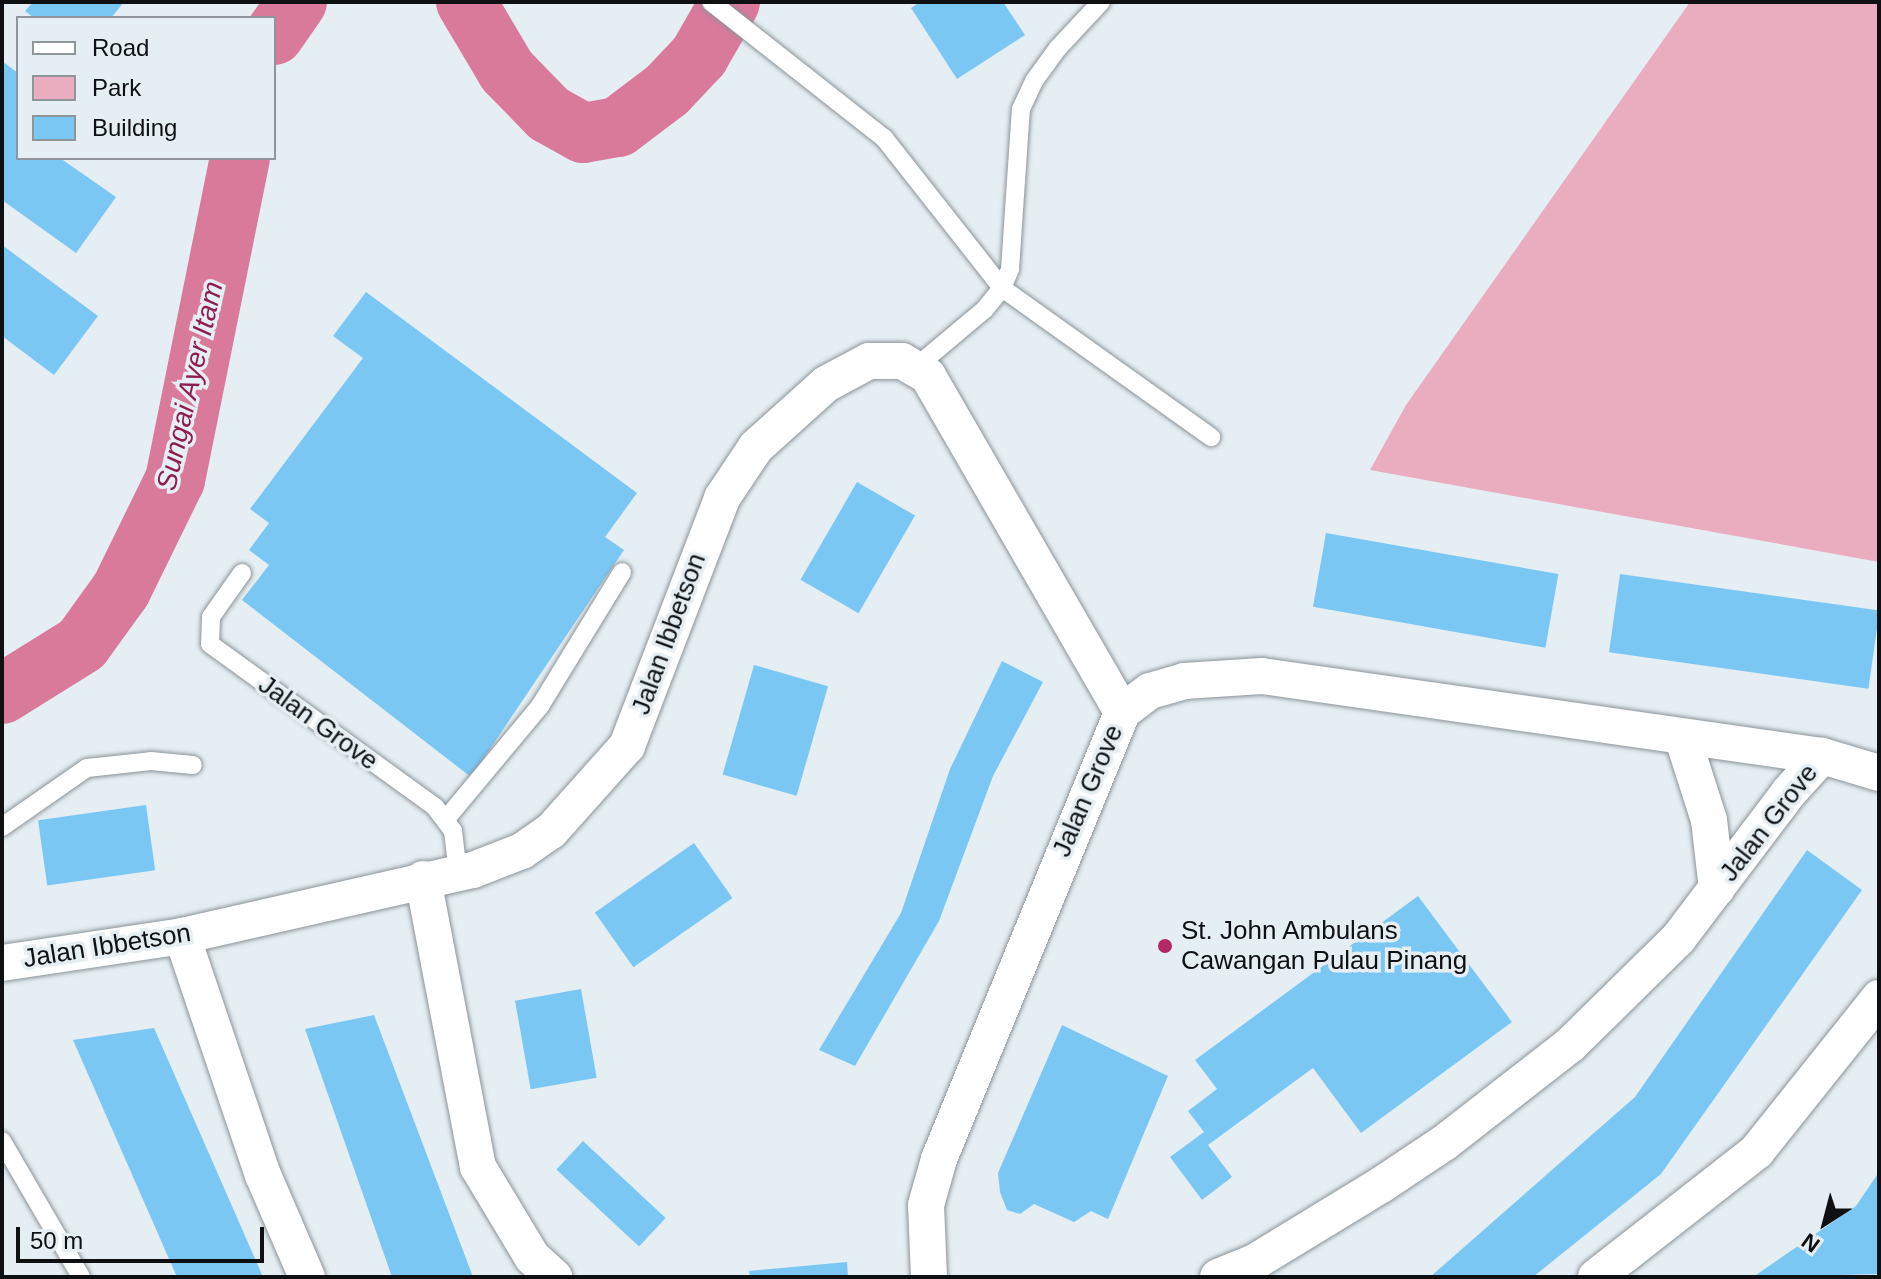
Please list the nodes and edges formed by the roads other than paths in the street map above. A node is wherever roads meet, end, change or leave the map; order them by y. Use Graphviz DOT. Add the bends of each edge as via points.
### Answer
graph roads {
  1 [pos="711,2"];
  2 [pos="1101,2"];
  3 [pos="1002,288"];
  4 [pos="916,367"];
  5 [pos="1211,437"];
  6 [pos="622,572"];
  7 [pos="242,573"];
  8 [pos="1122,712"];
  9 [pos="1683,739"];
  10 [pos="1822,756"];
  11 [pos="193,765"];
  12 [pos="1879,773"];
  13 [pos="446,819"];
  14 [pos="2,827"];
  15 [pos="458,873"];
  16 [pos="423,879"];
  17 [pos="1717,889"];
  18 [pos="182,936"];
  19 [pos="2,963"];
  20 [pos="1879,998"];
  21 [pos="2,1141"];
  22 [pos="81,1277"];
  23 [pos="307,1277"];
  24 [pos="554,1277"];
  25 [pos="929,1277"];
  26 [pos="1218,1277"];
  27 [pos="1596,1277"];
  1 -- 3 [label="lane" via="884,138"];
  2 -- 3 [label="lane" via="1058,48 1021,109 1010,269"];
  3 -- 4 [label="lane"];
  3 -- 5 [label="lane"];
  4 -- 8 [label="street" via="959,423"];
  4 -- 15 [label="street, Jalan Ibbetson" via="888,358 845,371 756,447 716,512 627,746 551,831 510,857"];
  6 -- 13 [label="lane" via="540,706"];
  7 -- 13 [label="lane, Jalan Grove" via="211,617 210,644"];
  8 -- 9 [label="street, Jalan Grove" via="1150,691 1184,681 1262,676"];
  8 -- 25 [label="street, Jalan Grove" via="939,1159 926,1205"];
  9 -- 10 [label="street, Jalan Grove"];
  9 -- 17 [label="street, Jalan Grove" via="1709,820"];
  10 -- 12 [label="street, Jalan Grove"];
  10 -- 17 [label="street, Jalan Grove"];
  11 -- 14 [label="lane" via="151,761 87,768"];
  13 -- 15 [label="lane" via="453,831"];
  15 -- 16 [label="street, Jalan Ibbetson"];
  16 -- 18 [label="street, Jalan Ibbetson"];
  16 -- 24 [label="street" via="478,1167 518,1237"];
  17 -- 26 [label="street, Jalan Grove" via="1636,985 1503,1098 1381,1185 1253,1263"];
  18 -- 19 [label="street, Jalan Ibbetson"];
  18 -- 23 [label="street" via="263,1175"];
  20 -- 27 [label="street" via="1757,1151"];
  21 -- 22 [label="lane"];
}
